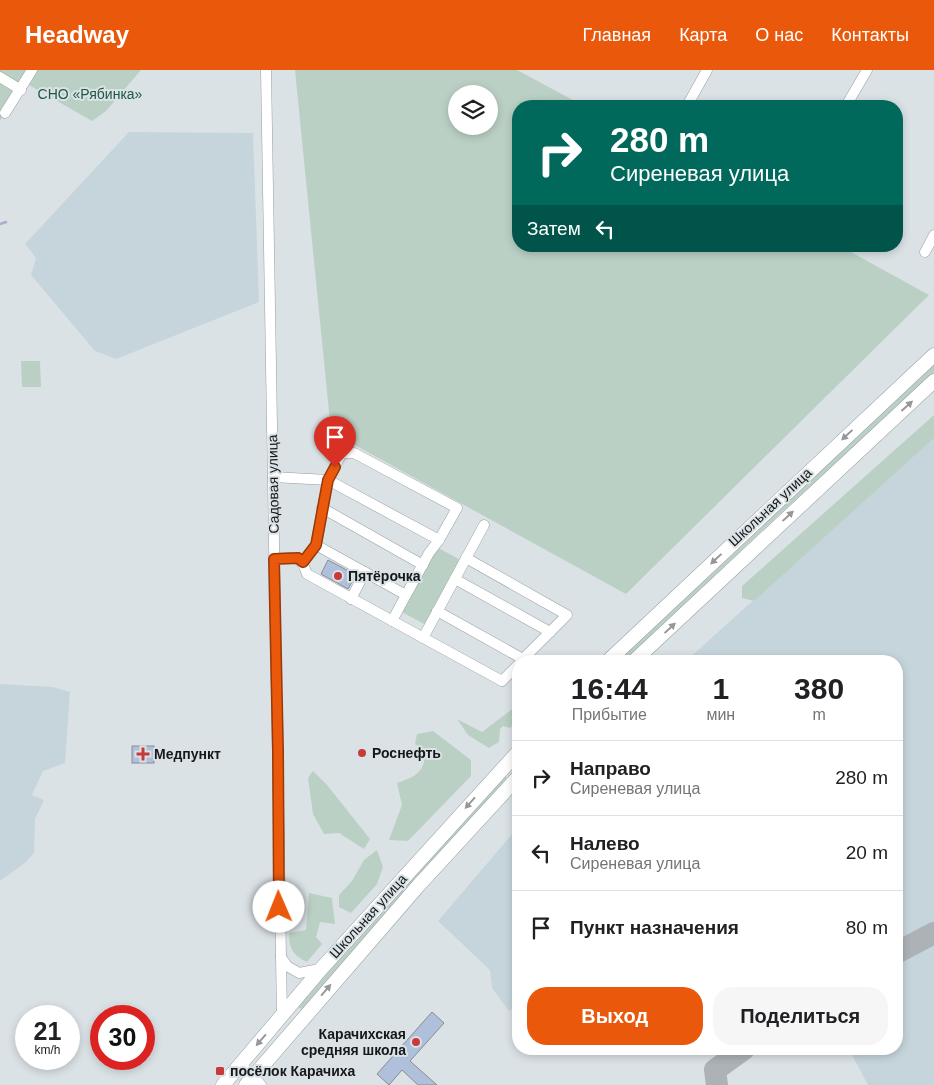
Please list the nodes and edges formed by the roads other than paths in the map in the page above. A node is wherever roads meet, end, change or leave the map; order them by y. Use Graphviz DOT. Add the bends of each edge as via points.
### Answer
graph roads {
  1 [pos="32,70"];
  2 [pos="266,70"];
  3 [pos="707,70"];
  4 [pos="867,70"];
  5 [pos="0,78"];
  6 [pos="21,90"];
  7 [pos="690,100"];
  8 [pos="850,100"];
  9 [pos="5,113"];
  10 [pos="934,236"];
  11 [pos="925,252"];
  12 [pos="934,355"];
  13 [pos="934,381"];
  14 [pos="273,477"];
  15 [pos="328,480"];
  16 [pos="322,508"];
  17 [pos="484,525"];
  18 [pos="439,540"];
  19 [pos="316,545"];
  20 [pos="466,558"];
  21 [pos="274,559"];
  22 [pos="303,562"];
  23 [pos="423,565"];
  24 [pos="365,572"];
  25 [pos="455,579"];
  26 [pos="406,595"];
  27 [pos="351,599"];
  28 [pos="437,611"];
  29 [pos="392,621"];
  30 [pos="550,632"];
  31 [pos="423,638"];
  32 [pos="527,655"];
  33 [pos="614,655"];
  34 [pos="640,655"];
  35 [pos="512,656"];
  36 [pos="512,671"];
  37 [pos="512,758"];
  38 [pos="503,767"];
  39 [pos="512,774"];
  40 [pos="512,783"];
  41 [pos="281,957"];
  42 [pos="321,968"];
  43 [pos="282,1016"];
  44 [pos="295,1027"];
  45 [pos="241,1064"];
  46 [pos="254,1082"];
  47 [pos="223,1085"];
  1 -- 6 [label="street"];
  2 -- 14 [label="street, Садовая улица"];
  3 -- 7 [label="street"];
  4 -- 8 [label="street"];
  5 -- 6 [label="street"];
  6 -- 9 [label="street"];
  10 -- 11 [label="street"];
  12 -- 33 [label="main road, Школьная улица, one-way"];
  34 -- 13 [label="main road, Школьная улица, one-way"];
  14 -- 15 [label="street"];
  14 -- 21 [label="street, Садовая улица"];
  15 -- 16 [label="street"];
  15 -- 18 [label="street"];
  15 -- 18 [label="street" via="342,453 354,453 457,508"];
  16 -- 19 [label="street"];
  16 -- 23 [label="street"];
  17 -- 20 [label="street"];
  18 -- 23 [label="street"];
  19 -- 22 [label="street"];
  19 -- 24 [label="street"];
  20 -- 25 [label="street"];
  20 -- 30 [label="street" via="567,615"];
  21 -- 22 [label="street" via="298,558"];
  21 -- 41 [label="street, Садовая улица"];
  22 -- 27 [label="street" via="307,574"];
  23 -- 26 [label="street"];
  24 -- 26 [label="street"];
  24 -- 27 [label="street"];
  25 -- 28 [label="street"];
  25 -- 30 [label="street"];
  26 -- 29 [label="street"];
  27 -- 29 [label="street"];
  28 -- 31 [label="street"];
  28 -- 35 [label="street"];
  29 -- 31 [label="street"];
  30 -- 32 [label="street"];
  31 -- 36 [label="street" via="502,682"];
  37 -- 38 [label="main road, Школьная улица"];
  38 -- 39 [label="main road"];
  38 -- 42 [label="main road, Школьная улица, one-way"];
  44 -- 40 [label="main road, Школьная улица, one-way"];
  41 -- 42 [label="street" via="287,966 299,973"];
  41 -- 43 [label="street, Садовая улица"];
  42 -- 43 [label="main road, Школьная улица"];
  43 -- 44 [label="main road"];
  43 -- 45 [label="main road, Школьная улица, one-way"];
  44 -- 46 [label="main road, Школьная улица"];
  45 -- 46 [label="street"];
  45 -- 47 [label="main road, Школьная улица"];
}
